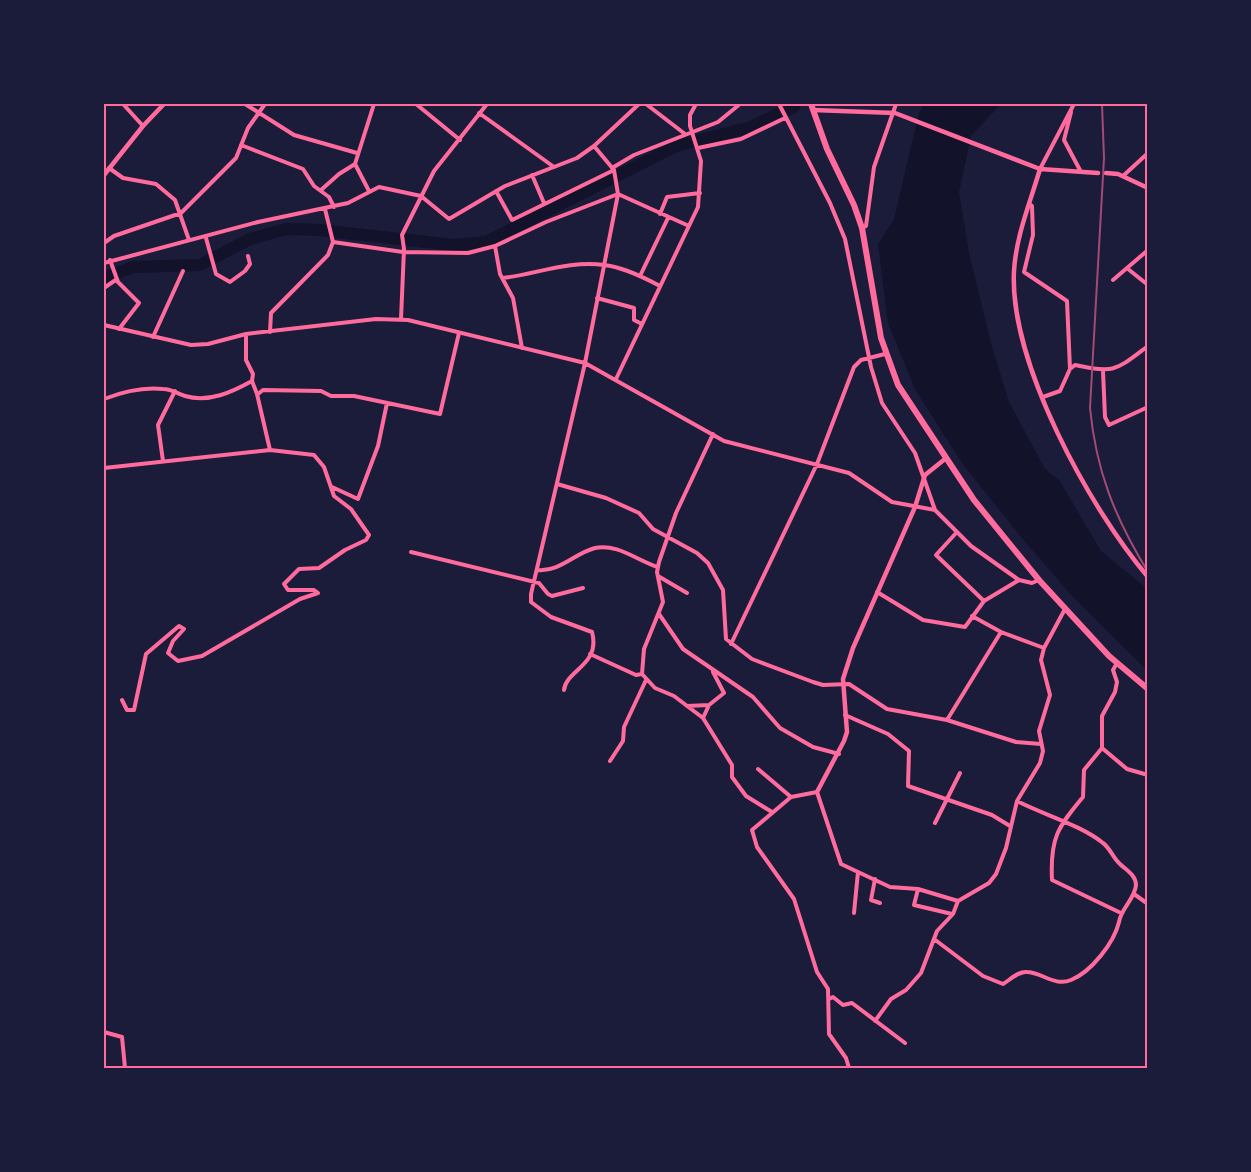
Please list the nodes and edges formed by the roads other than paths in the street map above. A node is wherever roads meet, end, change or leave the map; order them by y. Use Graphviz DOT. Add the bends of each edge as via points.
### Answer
graph roads {
  1 [pos="123,104"];
  2 [pos="164,104"];
  3 [pos="245,104"];
  4 [pos="265,104"];
  5 [pos="374,104"];
  6 [pos="417,104"];
  7 [pos="486,104"];
  8 [pos="639,104"];
  9 [pos="646,104"];
  10 [pos="696,104"];
  11 [pos="740,104"];
  12 [pos="835,104"];
  13 [pos="896,104"];
  14 [pos="1074,104"];
  15 [pos="779,106"];
  16 [pos="812,107"];
  17 [pos="1070,110"];
  18 [pos="835,111"];
  19 [pos="259,112"];
  20 [pos="479,113"];
  21 [pos="893,113"];
  22 [pos="785,118"];
  23 [pos="142,126"];
  24 [pos="691,133"];
  25 [pos="686,135"];
  26 [pos="460,140"];
  27 [pos="241,145"];
  28 [pos="594,146"];
  29 [pos="698,148"];
  30 [pos="357,153"];
  31 [pos="1148,153"];
  32 [pos="355,164"];
  33 [pos="554,167"];
  34 [pos="109,168"];
  35 [pos="613,169"];
  36 [pos="1038,169"];
  37 [pos="1081,172"];
  38 [pos="1098,172"];
  39 [pos="1106,173"];
  40 [pos="104,175"];
  41 [pos="532,175"];
  42 [pos="1123,176"];
  43 [pos="1148,188"];
  44 [pos="321,190"];
  45 [pos="369,191"];
  46 [pos="496,191"];
  47 [pos="700,193"];
  48 [pos="618,194"];
  49 [pos="421,196"];
  50 [pos="544,203"];
  51 [pos="1029,204"];
  52 [pos="334,207"];
  53 [pos="326,209"];
  54 [pos="181,213"];
  55 [pos="660,214"];
  56 [pos="668,218"];
  57 [pos="689,226"];
  58 [pos="862,228"];
  59 [pos="206,238"];
  60 [pos="189,240"];
  61 [pos="333,242"];
  62 [pos="104,243"];
  63 [pos="495,246"];
  64 [pos="404,250"];
  65 [pos="1148,250"];
  66 [pos="248,256"];
  67 [pos="110,260"];
  68 [pos="104,263"];
  69 [pos="603,264"];
  70 [pos="1128,269"];
  71 [pos="183,271"];
  72 [pos="640,276"];
  73 [pos="503,278"];
  74 [pos="117,279"];
  75 [pos="1113,280"];
  76 [pos="1148,285"];
  77 [pos="660,286"];
  78 [pos="104,288"];
  79 [pos="597,298"];
  80 [pos="401,319"];
  81 [pos="642,324"];
  82 [pos="104,325"];
  83 [pos="119,329"];
  84 [pos="270,332"];
  85 [pos="459,333"];
  86 [pos="246,334"];
  87 [pos="153,337"];
  88 [pos="1148,346"];
  89 [pos="522,348"];
  90 [pos="885,354"];
  91 [pos="869,357"];
  92 [pos="585,363"];
  93 [pos="1070,369"];
  94 [pos="1103,370"];
  95 [pos="616,379"];
  96 [pos="252,381"];
  97 [pos="175,391"];
  98 [pos="257,394"];
  99 [pos="1043,397"];
  100 [pos="104,399"];
  101 [pos="387,404"];
  102 [pos="1148,407"];
  103 [pos="714,434"];
  104 [pos="270,450"];
  105 [pos="945,459"];
  106 [pos="163,461"];
  107 [pos="817,464"];
  108 [pos="104,468"];
  109 [pos="924,479"];
  110 [pos="557,484"];
  111 [pos="332,487"];
  112 [pos="358,499"];
  113 [pos="915,507"];
  114 [pos="351,509"];
  115 [pos="935,510"];
  116 [pos="957,532"];
  117 [pos="669,539"];
  118 [pos="411,552"];
  119 [pos="658,567"];
  120 [pos="538,570"];
  121 [pos="658,576"];
  122 [pos="1148,577"];
  123 [pos="1019,580"];
  124 [pos="1039,580"];
  125 [pos="535,582"];
  126 [pos="583,588"];
  127 [pos="876,592"];
  128 [pos="687,593"];
  129 [pos="984,601"];
  130 [pos="1065,609"];
  131 [pos="659,614"];
  132 [pos="972,616"];
  133 [pos="1001,632"];
  134 [pos="731,644"];
  135 [pos="1044,648"];
  136 [pos="590,654"];
  137 [pos="1117,663"];
  138 [pos="713,671"];
  139 [pos="642,674"];
  140 [pos="646,680"];
  141 [pos="843,683"];
  142 [pos="1148,689"];
  143 [pos="564,690"];
  144 [pos="122,700"];
  145 [pos="709,705"];
  146 [pos="687,706"];
  147 [pos="845,715"];
  148 [pos="703,718"];
  149 [pos="946,720"];
  150 [pos="1041,744"];
  151 [pos="1102,748"];
  152 [pos="840,754"];
  153 [pos="610,761"];
  154 [pos="758,769"];
  155 [pos="960,773"];
  156 [pos="1148,775"];
  157 [pos="817,792"];
  158 [pos="790,796"];
  159 [pos="945,801"];
  160 [pos="1017,801"];
  161 [pos="772,812"];
  162 [pos="935,823"];
  163 [pos="1064,823"];
  164 [pos="1010,826"];
  165 [pos="858,872"];
  166 [pos="875,879"];
  167 [pos="918,889"];
  168 [pos="1134,894"];
  169 [pos="958,901"];
  170 [pos="880,903"];
  171 [pos="1148,904"];
  172 [pos="854,913"];
  173 [pos="1121,913"];
  174 [pos="953,914"];
  175 [pos="934,939"];
  176 [pos="829,999"];
  177 [pos="875,1021"];
  178 [pos="104,1032"];
  179 [pos="905,1043"];
  180 [pos="125,1068"];
  181 [pos="849,1068"];
  1 -- 23 [label="street"];
  2 -- 23 [label="street"];
  3 -- 19 [label="street"];
  4 -- 19 [label="street"];
  5 -- 30 [label="street"];
  6 -- 26 [label="street"];
  7 -- 20 [label="street"];
  8 -- 28 [label="street"];
  9 -- 25 [label="street"];
  10 -- 24 [label="street" via="690,115"];
  11 -- 24 [label="street" via="718,122"];
  12 -- 18 [label="street"];
  13 -- 21 [label="street"];
  14 -- 17 [label="street"];
  15 -- 22 [label="street"];
  16 -- 18 [label="street"];
  16 -- 58 [label="highway"];
  17 -- 36 [label="street"];
  17 -- 37 [label="street" via="1064,140"];
  18 -- 21 [label="street"];
  19 -- 27 [label="street"];
  19 -- 30 [label="street" via="294,135"];
  20 -- 26 [label="street"];
  20 -- 33 [label="street"];
  21 -- 36 [label="street"];
  21 -- 58 [label="street" via="874,167 866,226"];
  22 -- 29 [label="street" via="741,139"];
  22 -- 91 [label="street" via="845,239"];
  23 -- 34 [label="street"];
  24 -- 25 [label="street"];
  24 -- 29 [label="street"];
  25 -- 35 [label="street"];
  26 -- 49 [label="street" via="434,171"];
  27 -- 44 [label="street" via="303,169"];
  27 -- 54 [label="street" via="224,173"];
  28 -- 33 [label="street"];
  28 -- 35 [label="street"];
  29 -- 47 [label="street"];
  30 -- 32 [label="street"];
  31 -- 42 [label="street"];
  32 -- 44 [label="street"];
  32 -- 45 [label="street"];
  33 -- 41 [label="street"];
  34 -- 40 [label="street"];
  34 -- 54 [label="street" via="123,178 156,184 175,200"];
  35 -- 48 [label="street"];
  35 -- 50 [label="street"];
  36 -- 37 [label="street"];
  36 -- 51 [label="street"];
  37 -- 38 [label="street"];
  39 -- 42 [label="street"];
  41 -- 46 [label="street"];
  41 -- 50 [label="street"];
  42 -- 43 [label="street"];
  44 -- 52 [label="street"];
  45 -- 49 [label="street" via="379,187"];
  45 -- 52 [label="street"];
  46 -- 49 [label="street" via="449,219"];
  46 -- 50 [label="street" via="512,220"];
  47 -- 55 [label="street" via="667,197"];
  47 -- 57 [label="street"];
  48 -- 55 [label="street"];
  48 -- 63 [label="street"];
  48 -- 69 [label="street"];
  49 -- 64 [label="street" via="402,235"];
  51 -- 93 [label="street" via="1033,236 1024,272 1067,301"];
  51 -- 99 [label="street" via="1014,271 1015,300 1021,333"];
  52 -- 53 [label="street"];
  53 -- 59 [label="street" via="258,222"];
  53 -- 61 [label="street"];
  54 -- 60 [label="street"];
  54 -- 62 [label="street"];
  55 -- 56 [label="street"];
  56 -- 57 [label="street"];
  56 -- 72 [label="street"];
  57 -- 77 [label="street"];
  58 -- 90 [label="highway"];
  59 -- 60 [label="street"];
  59 -- 66 [label="street" via="216,274 230,282 245,272 250,264"];
  60 -- 67 [label="street"];
  61 -- 64 [label="street"];
  61 -- 84 [label="street" via="328,255 271,313"];
  63 -- 64 [label="street" via="468,253"];
  63 -- 73 [label="street"];
  64 -- 80 [label="street"];
  65 -- 70 [label="street"];
  67 -- 68 [label="street"];
  67 -- 74 [label="street"];
  69 -- 72 [label="street"];
  69 -- 73 [label="street" via="573,265"];
  69 -- 79 [label="street"];
  70 -- 75 [label="street"];
  70 -- 76 [label="street"];
  71 -- 87 [label="street"];
  72 -- 77 [label="street"];
  73 -- 89 [label="street" via="513,298"];
  74 -- 78 [label="street"];
  74 -- 83 [label="street" via="139,303"];
  77 -- 81 [label="street"];
  79 -- 81 [label="street" via="634,308 634,320"];
  79 -- 92 [label="street"];
  80 -- 84 [label="street"];
  80 -- 85 [label="street"];
  81 -- 95 [label="street"];
  82 -- 83 [label="street"];
  83 -- 87 [label="street"];
  84 -- 86 [label="street"];
  85 -- 89 [label="street"];
  85 -- 101 [label="street" via="440,414"];
  86 -- 87 [label="street" via="191,345"];
  86 -- 96 [label="street" via="246,360 254,374"];
  88 -- 94 [label="street" via="1119,368"];
  89 -- 92 [label="street"];
  90 -- 91 [label="street"];
  90 -- 105 [label="highway" via="898,385"];
  91 -- 107 [label="street" via="854,367"];
  91 -- 109 [label="street" via="882,404 915,453"];
  92 -- 95 [label="street"];
  92 -- 110 [label="street"];
  93 -- 94 [label="street" via="1075,366"];
  93 -- 99 [label="street" via="1060,391"];
  94 -- 102 [label="street" via="1106,422 1114,424"];
  95 -- 103 [label="street"];
  96 -- 97 [label="street" via="206,398"];
  96 -- 98 [label="street"];
  97 -- 100 [label="street" via="147,389"];
  97 -- 106 [label="street" via="158,425"];
  98 -- 101 [label="street" via="263,390 321,391"];
  98 -- 104 [label="street"];
  99 -- 122 [label="street" via="1086,488"];
  101 -- 112 [label="street" via="378,446"];
  103 -- 107 [label="street" via="739,446"];
  103 -- 117 [label="street" via="676,513"];
  104 -- 106 [label="street"];
  104 -- 111 [label="street" via="314,455"];
  105 -- 109 [label="street"];
  105 -- 124 [label="highway"];
  106 -- 108 [label="street"];
  107 -- 113 [label="street" via="849,472 892,502"];
  107 -- 134 [label="street"];
  109 -- 113 [label="street"];
  109 -- 115 [label="street"];
  110 -- 117 [label="street" via="606,498 639,513 652,529"];
  110 -- 120 [label="street"];
  111 -- 112 [label="street"];
  111 -- 114 [label="street" via="334,496"];
  112 -- 114 [label="street"];
  113 -- 115 [label="street"];
  113 -- 127 [label="street"];
  114 -- 144 [label="street" via="369,535 366,540 319,568 299,569 284,584 288,590 318,593 300,599 202,656 178,661 168,653 173,641 183,633 179,626 146,654 134,710 127,710"];
  115 -- 116 [label="street"];
  116 -- 123 [label="street" via="970,546"];
  116 -- 129 [label="street" via="936,555"];
  117 -- 119 [label="street"];
  117 -- 134 [label="street" via="697,553 717,575 726,608 724,634"];
  118 -- 125 [label="street"];
  119 -- 120 [label="street" via="618,549 596,548 553,569"];
  119 -- 121 [label="street"];
  120 -- 125 [label="street"];
  121 -- 128 [label="street"];
  121 -- 131 [label="street" via="663,602"];
  123 -- 124 [label="street"];
  123 -- 129 [label="street"];
  124 -- 130 [label="highway"];
  125 -- 126 [label="street" via="552,596"];
  125 -- 136 [label="street" via="531,602 551,617 592,632"];
  127 -- 132 [label="street" via="923,620 966,627"];
  127 -- 141 [label="street"];
  129 -- 132 [label="street"];
  130 -- 135 [label="street"];
  130 -- 137 [label="highway"];
  131 -- 138 [label="street" via="683,649"];
  131 -- 139 [label="street" via="644,649"];
  132 -- 133 [label="street"];
  133 -- 135 [label="street"];
  133 -- 149 [label="street"];
  134 -- 141 [label="street" via="752,659 813,682"];
  135 -- 150 [label="street" via="1041,660 1050,695 1039,731"];
  136 -- 139 [label="street" via="636,675"];
  136 -- 143 [label="street" via="589,661 569,679"];
  137 -- 142 [label="highway"];
  137 -- 151 [label="street" via="1113,670 1115,692 1102,716"];
  138 -- 145 [label="street" via="723,693"];
  138 -- 152 [label="street" via="753,697 792,737"];
  139 -- 140 [label="street"];
  140 -- 146 [label="street"];
  140 -- 153 [label="street" via="624,727 623,741"];
  141 -- 147 [label="street"];
  141 -- 149 [label="street" via="887,709"];
  145 -- 146 [label="street"];
  145 -- 148 [label="street"];
  146 -- 148 [label="street"];
  147 -- 152 [label="street" via="846,732"];
  147 -- 159 [label="street" via="888,734 909,752 908,786"];
  148 -- 161 [label="street" via="732,765 732,777 746,796"];
  149 -- 150 [label="street" via="1016,742"];
  150 -- 160 [label="street" via="1040,763"];
  151 -- 156 [label="street" via="1127,769"];
  151 -- 163 [label="street" via="1084,770 1083,797"];
  152 -- 157 [label="street"];
  154 -- 158 [label="street"];
  155 -- 159 [label="street"];
  157 -- 158 [label="street"];
  157 -- 165 [label="street" via="841,864"];
  158 -- 161 [label="street"];
  159 -- 162 [label="street"];
  159 -- 164 [label="street" via="992,815"];
  160 -- 163 [label="street"];
  160 -- 164 [label="street"];
  161 -- 176 [label="street" via="754,826 752,834 794,899"];
  163 -- 168 [label="street" via="1106,845 1134,877"];
  163 -- 173 [label="street" via="1051,849 1052,880"];
  164 -- 169 [label="street" via="996,874 989,883"];
  165 -- 166 [label="street"];
  165 -- 172 [label="street"];
  166 -- 167 [label="street" via="890,887"];
  166 -- 170 [label="street" via="871,900"];
  167 -- 169 [label="street"];
  167 -- 174 [label="street" via="914,905"];
  168 -- 171 [label="street"];
  168 -- 173 [label="street"];
  169 -- 174 [label="street"];
  173 -- 175 [label="street" via="1116,932 1102,956 1071,980 1059,982 1027,972 1003,984 995,983"];
  174 -- 175 [label="street"];
  175 -- 177 [label="street" via="921,973 906,990 891,999"];
  176 -- 177 [label="street" via="833,997 843,1005 852,1003"];
  176 -- 181 [label="street" via="829,1034"];
  177 -- 179 [label="street"];
  178 -- 180 [label="street" via="122,1037"];
}
